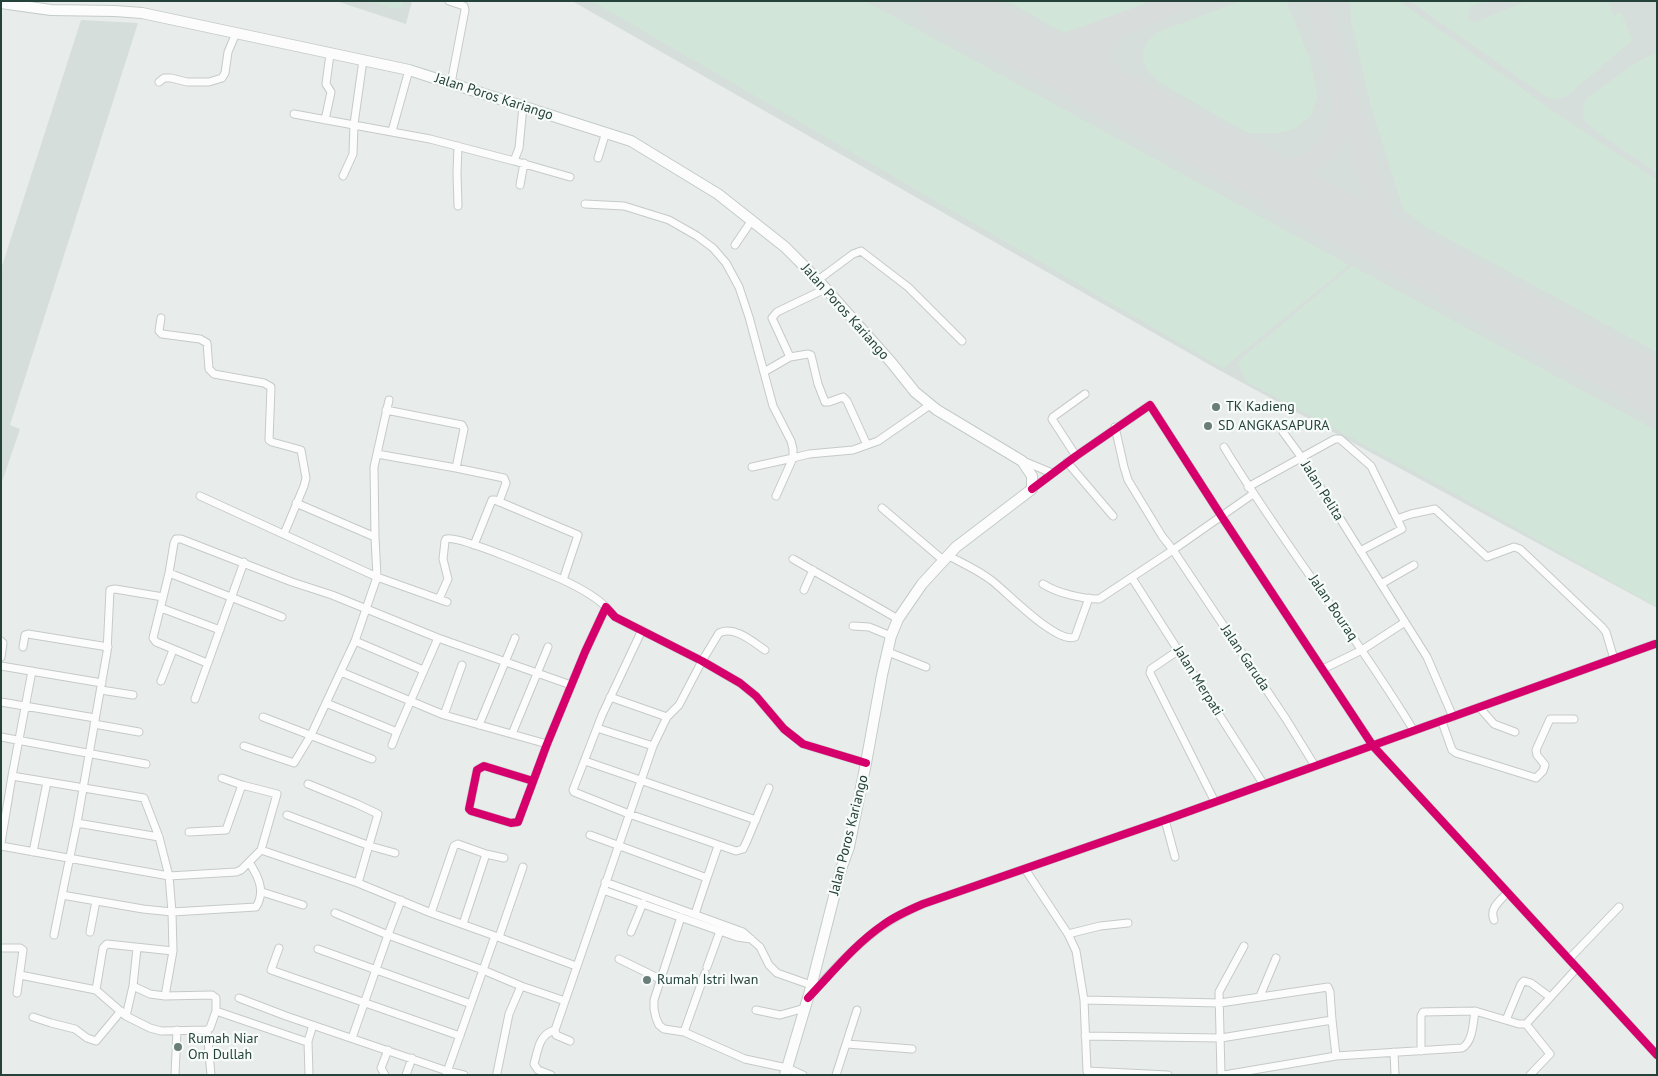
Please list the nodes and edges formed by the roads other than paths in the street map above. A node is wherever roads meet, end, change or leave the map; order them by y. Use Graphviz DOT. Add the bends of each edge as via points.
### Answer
graph roads {
  1 [pos="449,1"];
  2 [pos="1,3"];
  3 [pos="236,33"];
  4 [pos="330,54"];
  5 [pos="363,60"];
  6 [pos="409,70"];
  7 [pos="159,82"];
  8 [pos="451,83"];
  9 [pos="523,106"];
  10 [pos="294,114"];
  11 [pos="325,120"];
  12 [pos="354,124"];
  13 [pos="392,131"];
  14 [pos="606,132"];
  15 [pos="458,146"];
  16 [pos="598,158"];
  17 [pos="514,161"];
  18 [pos="524,164"];
  19 [pos="343,176"];
  20 [pos="570,177"];
  21 [pos="520,185"];
  22 [pos="585,204"];
  23 [pos="458,206"];
  24 [pos="752,220"];
  25 [pos="735,245"];
  26 [pos="818,280"];
  27 [pos="824,288"];
  28 [pos="161,318"];
  29 [pos="962,341"];
  30 [pos="790,357"];
  31 [pos="764,372"];
  32 [pos="1085,394"];
  33 [pos="389,400"];
  34 [pos="930,404"];
  35 [pos="386,410"];
  36 [pos="1115,427"];
  37 [pos="1283,432"];
  38 [pos="867,445"];
  39 [pos="1224,447"];
  40 [pos="377,454"];
  41 [pos="1076,456"];
  42 [pos="793,458"];
  43 [pos="1302,458"];
  44 [pos="1022,461"];
  45 [pos="1067,462"];
  46 [pos="752,467"];
  47 [pos="456,468"];
  48 [pos="1052,473"];
  49 [pos="1032,489"];
  50 [pos="1251,491"];
  51 [pos="200,496"];
  52 [pos="776,496"];
  53 [pos="499,502"];
  54 [pos="296,503"];
  55 [pos="882,508"];
  56 [pos="1113,516"];
  57 [pos="1222,517"];
  58 [pos="1397,519"];
  59 [pos="284,534"];
  60 [pos="375,537"];
  61 [pos="474,545"];
  62 [pos="1173,550"];
  63 [pos="1360,551"];
  64 [pos="945,558"];
  65 [pos="793,559"];
  66 [pos="244,562"];
  67 [pos="1414,565"];
  68 [pos="813,570"];
  69 [pos="169,573"];
  70 [pos="377,576"];
  71 [pos="1132,578"];
  72 [pos="563,580"];
  73 [pos="1044,584"];
  74 [pos="1381,584"];
  75 [pos="804,590"];
  76 [pos="232,596"];
  77 [pos="163,597"];
  78 [pos="1089,598"];
  79 [pos="439,599"];
  80 [pos="447,602"];
  81 [pos="606,607"];
  82 [pos="161,608"];
  83 [pos="366,609"];
  84 [pos="282,617"];
  85 [pos="898,619"];
  86 [pos="1405,622"];
  87 [pos="853,626"];
  88 [pos="220,630"];
  89 [pos="642,630"];
  90 [pos="891,636"];
  91 [pos="438,638"];
  92 [pos="515,638"];
  93 [pos="1,641"];
  94 [pos="355,641"];
  95 [pos="1655,644"];
  96 [pos="22,647"];
  97 [pos="108,647"];
  98 [pos="548,647"];
  99 [pos="173,650"];
  100 [pos="765,650"];
  101 [pos="1179,650"];
  102 [pos="1362,650"];
  103 [pos="888,652"];
  104 [pos="1,657"];
  105 [pos="1614,660"];
  106 [pos="506,661"];
  107 [pos="702,661"];
  108 [pos="207,663"];
  109 [pos="462,665"];
  110 [pos="1,666"];
  111 [pos="926,667"];
  112 [pos="1323,669"];
  113 [pos="423,670"];
  114 [pos="32,671"];
  115 [pos="340,672"];
  116 [pos="537,673"];
  117 [pos="161,681"];
  118 [pos="572,685"];
  119 [pos="101,687"];
  120 [pos="133,695"];
  121 [pos="610,697"];
  122 [pos="196,699"];
  123 [pos="410,701"];
  124 [pos="1,702"];
  125 [pos="326,704"];
  126 [pos="25,706"];
  127 [pos="1479,707"];
  128 [pos="444,715"];
  129 [pos="263,717"];
  130 [pos="668,717"];
  131 [pos="1453,717"];
  132 [pos="1574,719"];
  133 [pos="94,721"];
  134 [pos="1442,722"];
  135 [pos="479,725"];
  136 [pos="597,728"];
  137 [pos="1414,731"];
  138 [pos="139,732"];
  139 [pos="397,732"];
  140 [pos="1515,732"];
  141 [pos="311,734"];
  142 [pos="512,734"];
  143 [pos="1,737"];
  144 [pos="19,742"];
  145 [pos="547,744"];
  146 [pos="392,745"];
  147 [pos="244,746"];
  148 [pos="653,746"];
  149 [pos="1373,746"];
  150 [pos="89,754"];
  151 [pos="372,759"];
  152 [pos="585,761"];
  153 [pos="866,763"];
  154 [pos="146,764"];
  155 [pos="1315,766"];
  156 [pos="12,776"];
  157 [pos="222,778"];
  158 [pos="533,781"];
  159 [pos="641,781"];
  160 [pos="47,782"];
  161 [pos="308,784"];
  162 [pos="242,785"];
  163 [pos="1264,785"];
  164 [pos="83,788"];
  165 [pos="769,788"];
  166 [pos="1215,802"];
  167 [pos="629,814"];
  168 [pos="287,815"];
  169 [pos="756,820"];
  170 [pos="1165,820"];
  171 [pos="77,823"];
  172 [pos="189,832"];
  173 [pos="590,835"];
  174 [pos="159,837"];
  175 [pos="1,844"];
  176 [pos="370,846"];
  177 [pos="618,846"];
  178 [pos="718,846"];
  179 [pos="261,850"];
  180 [pos="34,852"];
  181 [pos="395,853"];
  182 [pos="486,854"];
  183 [pos="1175,857"];
  184 [pos="504,858"];
  185 [pos="70,859"];
  186 [pos="249,862"];
  187 [pos="523,867"];
  188 [pos="1025,869"];
  189 [pos="169,876"];
  190 [pos="707,878"];
  191 [pos="358,883"];
  192 [pos="604,886"];
  193 [pos="262,892"];
  194 [pos="1508,892"];
  195 [pos="62,895"];
  196 [pos="401,900"];
  197 [pos="96,901"];
  198 [pos="642,903"];
  199 [pos="303,905"];
  200 [pos="1619,907"];
  201 [pos="172,912"];
  202 [pos="335,913"];
  203 [pos="431,913"];
  204 [pos="695,914"];
  205 [pos="681,917"];
  206 [pos="1494,920"];
  207 [pos="1128,923"];
  208 [pos="463,924"];
  209 [pos="720,931"];
  210 [pos="90,932"];
  211 [pos="631,932"];
  212 [pos="1068,934"];
  213 [pos="388,935"];
  214 [pos="54,936"];
  215 [pos="497,937"];
  216 [pos="751,939"];
  217 [pos="1244,946"];
  218 [pos="1,948"];
  219 [pos="137,948"];
  220 [pos="279,948"];
  221 [pos="318,949"];
  222 [pos="173,951"];
  223 [pos="1276,958"];
  224 [pos="619,959"];
  225 [pos="1569,959"];
  226 [pos="576,966"];
  227 [pos="1577,968"];
  228 [pos="376,970"];
  229 [pos="483,970"];
  230 [pos="20,975"];
  231 [pos="660,979"];
  232 [pos="811,985"];
  233 [pos="133,986"];
  234 [pos="520,986"];
  235 [pos="96,990"];
  236 [pos="17,993"];
  237 [pos="165,996"];
  238 [pos="1260,996"];
  239 [pos="1550,997"];
  240 [pos="240,998"];
  241 [pos="1084,1000"];
  242 [pos="565,1001"];
  243 [pos="1220,1002"];
  244 [pos="365,1003"];
  245 [pos="806,1003"];
  246 [pos="470,1004"];
  247 [pos="756,1010"];
  248 [pos="857,1010"];
  249 [pos="216,1011"];
  250 [pos="1475,1011"];
  251 [pos="124,1013"];
  252 [pos="33,1017"];
  253 [pos="1332,1020"];
  254 [pos="1506,1020"];
  255 [pos="1526,1024"];
  256 [pos="313,1025"];
  257 [pos="177,1030"];
  258 [pos="207,1030"];
  259 [pos="555,1030"];
  260 [pos="684,1032"];
  261 [pos="460,1036"];
  262 [pos="1085,1036"];
  263 [pos="352,1038"];
  264 [pos="1221,1038"];
  265 [pos="308,1041"];
  266 [pos="570,1042"];
  267 [pos="847,1044"];
  268 [pos="912,1049"];
  269 [pos="388,1050"];
  270 [pos="1422,1051"];
  271 [pos="1394,1052"];
  272 [pos="1657,1055"];
  273 [pos="1336,1056"];
  274 [pos="412,1058"];
  275 [pos="786,1072"];
  276 [pos="447,1073"];
  277 [pos="497,1073"];
  278 [pos="1087,1073"];
  279 [pos="175,1075"];
  280 [pos="211,1075"];
  281 [pos="309,1075"];
  282 [pos="384,1075"];
  283 [pos="406,1075"];
  284 [pos="464,1075"];
  285 [pos="551,1075"];
  286 [pos="803,1075"];
  287 [pos="836,1075"];
  288 [pos="1168,1075"];
  289 [pos="1223,1075"];
  290 [pos="1395,1075"];
  291 [pos="1530,1075"];
  1 -- 8 [label="street" via="465,8"];
  2 -- 3 [label="main road, Jalan Poros Kariango" via="60,11 135,12"];
  3 -- 4 [label="main road, Jalan Poros Kariango"];
  3 -- 7 [label="street" via="222,78 209,82 164,78"];
  4 -- 5 [label="main road, Jalan Poros Kariango"];
  4 -- 11 [label="street" via="326,84 331,92"];
  5 -- 6 [label="main road, Jalan Poros Kariango"];
  5 -- 12 [label="street"];
  6 -- 8 [label="main road, Jalan Poros Kariango"];
  6 -- 13 [label="street"];
  8 -- 9 [label="main road, Jalan Poros Kariango"];
  9 -- 14 [label="main road, Jalan Poros Kariango"];
  9 -- 17 [label="street" via="519,148"];
  10 -- 11 [label="street"];
  11 -- 12 [label="street"];
  12 -- 13 [label="street"];
  12 -- 19 [label="street" via="353,154"];
  13 -- 15 [label="street"];
  14 -- 16 [label="street"];
  14 -- 24 [label="main road, Jalan Poros Kariango" via="646,149 718,194"];
  15 -- 17 [label="street"];
  15 -- 23 [label="street"];
  17 -- 18 [label="street"];
  18 -- 20 [label="street"];
  18 -- 21 [label="street"];
  22 -- 31 [label="street" via="624,206 669,220 713,248 739,287"];
  24 -- 25 [label="street"];
  24 -- 26 [label="main road, Jalan Poros Kariango"];
  26 -- 27 [label="main road, Jalan Poros Kariango"];
  26 -- 29 [label="street" via="853,254 861,252 908,287"];
  27 -- 30 [label="street" via="777,312 772,318"];
  27 -- 34 [label="main road, Jalan Poros Kariango" via="915,392"];
  28 -- 54 [label="street" via="162,334 207,342 209,369 214,374 271,386 269,440 299,449 302,454 305,482"];
  30 -- 31 [label="street"];
  30 -- 38 [label="street" via="811,355 825,402 843,397 847,401"];
  31 -- 42 [label="street" via="773,406 794,449"];
  32 -- 41 [label="street" via="1052,419"];
  33 -- 35 [label="street"];
  34 -- 38 [label="street" via="886,437"];
  34 -- 44 [label="main road, Jalan Poros Kariango"];
  35 -- 40 [label="street"];
  35 -- 47 [label="street" via="462,425 464,429"];
  36 -- 41 [label="street"];
  36 -- 57 [label="street" via="1150,404"];
  36 -- 62 [label="street, Jalan Garuda" via="1128,480"];
  37 -- 43 [label="street, Jalan Pelita"];
  38 -- 42 [label="street" via="853,450"];
  39 -- 50 [label="street, Jalan Bouraq"];
  40 -- 47 [label="street"];
  40 -- 60 [label="street" via="374,467"];
  41 -- 45 [label="street"];
  42 -- 46 [label="street"];
  42 -- 52 [label="street"];
  43 -- 50 [label="street"];
  43 -- 58 [label="street" via="1340,439 1371,466"];
  43 -- 63 [label="street, Jalan Pelita"];
  44 -- 48 [label="street"];
  44 -- 49 [label="main road" via="1032,476"];
  45 -- 48 [label="street"];
  45 -- 56 [label="street"];
  47 -- 53 [label="street" via="506,479"];
  48 -- 49 [label="street"];
  49 -- 64 [label="main road, Jalan Poros Kariango"];
  50 -- 57 [label="street"];
  50 -- 102 [label="street, Jalan Bouraq"];
  51 -- 59 [label="street"];
  53 -- 61 [label="street" via="490,502"];
  53 -- 72 [label="street" via="578,535"];
  54 -- 59 [label="street"];
  54 -- 60 [label="street"];
  55 -- 64 [label="street"];
  57 -- 62 [label="street"];
  57 -- 112 [label="street"];
  58 -- 63 [label="street" via="1402,529"];
  58 -- 105 [label="street" via="1435,509 1487,558 1514,547 1520,548 1602,627"];
  59 -- 70 [label="street"];
  60 -- 70 [label="street"];
  61 -- 72 [label="street"];
  61 -- 79 [label="street" via="446,539 443,559 448,579"];
  62 -- 71 [label="street"];
  62 -- 155 [label="street, Jalan Garuda"];
  63 -- 74 [label="street, Jalan Pelita"];
  64 -- 78 [label="street" via="990,579 1042,625 1070,638 1075,637"];
  64 -- 85 [label="main road, Jalan Poros Kariango"];
  65 -- 68 [label="street"];
  66 -- 69 [label="street" via="178,539 174,543"];
  66 -- 76 [label="street"];
  66 -- 83 [label="street"];
  67 -- 74 [label="street"];
  68 -- 75 [label="street"];
  68 -- 85 [label="street"];
  69 -- 76 [label="street"];
  69 -- 77 [label="street"];
  70 -- 79 [label="street"];
  70 -- 83 [label="street"];
  71 -- 78 [label="street" via="1100,598"];
  71 -- 101 [label="street, Jalan Merpati"];
  72 -- 81 [label="street"];
  73 -- 78 [label="street" via="1053,590"];
  74 -- 86 [label="street, Jalan Pelita"];
  76 -- 84 [label="street"];
  76 -- 88 [label="street"];
  77 -- 82 [label="street"];
  77 -- 97 [label="street" via="111,590"];
  79 -- 80 [label="street"];
  81 -- 89 [label="street" via="615,616"];
  81 -- 118 [label="street"];
  82 -- 88 [label="street"];
  82 -- 99 [label="street" via="153,640"];
  83 -- 91 [label="street"];
  83 -- 94 [label="street"];
  85 -- 90 [label="main road, Jalan Poros Kariango"];
  86 -- 102 [label="street"];
  86 -- 131 [label="street, Jalan Pelita" via="1427,657"];
  87 -- 90 [label="street" via="869,627"];
  88 -- 108 [label="street"];
  89 -- 107 [label="street"];
  89 -- 121 [label="street"];
  90 -- 103 [label="main road, Jalan Poros Kariango"];
  91 -- 106 [label="street"];
  91 -- 113 [label="street"];
  92 -- 106 [label="street"];
  93 -- 104 [label="street"];
  94 -- 113 [label="street"];
  94 -- 115 [label="street"];
  95 -- 105 [label="street"];
  96 -- 97 [label="street" via="28,634"];
  97 -- 119 [label="street"];
  98 -- 116 [label="street"];
  99 -- 108 [label="street"];
  99 -- 117 [label="street"];
  100 -- 107 [label="street" via="728,630 717,636"];
  101 -- 163 [label="street, Jalan Merpati"];
  101 -- 166 [label="street" via="1151,669 1150,673"];
  102 -- 112 [label="street"];
  102 -- 137 [label="street, Jalan Bouraq"];
  103 -- 111 [label="street"];
  103 -- 153 [label="main road, Jalan Poros Kariango"];
  105 -- 127 [label="street"];
  106 -- 116 [label="street"];
  106 -- 135 [label="street"];
  107 -- 130 [label="street" via="679,706"];
  107 -- 153 [label="street" via="756,696 784,729 803,744"];
  108 -- 122 [label="street"];
  109 -- 128 [label="street"];
  110 -- 114 [label="street"];
  112 -- 149 [label="street"];
  113 -- 123 [label="street"];
  114 -- 119 [label="street"];
  114 -- 126 [label="street"];
  115 -- 123 [label="street"];
  115 -- 125 [label="street"];
  116 -- 118 [label="street"];
  116 -- 142 [label="street"];
  118 -- 145 [label="street"];
  119 -- 120 [label="street"];
  119 -- 133 [label="street"];
  121 -- 130 [label="street"];
  121 -- 136 [label="street"];
  123 -- 128 [label="street"];
  123 -- 139 [label="street"];
  124 -- 126 [label="street"];
  125 -- 139 [label="street"];
  125 -- 141 [label="street"];
  126 -- 133 [label="street"];
  126 -- 144 [label="street"];
  127 -- 131 [label="street"];
  127 -- 140 [label="street" via="1494,724"];
  128 -- 135 [label="street"];
  129 -- 141 [label="street"];
  130 -- 148 [label="street"];
  131 -- 134 [label="street"];
  132 -- 134 [label="street" via="1550,718 1536,750 1545,765 1536,778 1456,753"];
  133 -- 138 [label="street"];
  133 -- 150 [label="street"];
  134 -- 137 [label="street"];
  135 -- 142 [label="street"];
  136 -- 148 [label="street"];
  136 -- 152 [label="street"];
  137 -- 149 [label="street"];
  139 -- 146 [label="street"];
  141 -- 147 [label="street" via="294,763"];
  141 -- 151 [label="street"];
  142 -- 145 [label="street"];
  143 -- 144 [label="street"];
  144 -- 150 [label="street"];
  144 -- 156 [label="street"];
  145 -- 158 [label="street"];
  148 -- 159 [label="street"];
  149 -- 155 [label="street"];
  149 -- 194 [label="street"];
  150 -- 154 [label="street"];
  150 -- 164 [label="street"];
  152 -- 159 [label="street"];
  152 -- 167 [label="street" via="574,791"];
  153 -- 232 [label="main road, Jalan Poros Kariango" via="849,847"];
  155 -- 163 [label="street"];
  156 -- 160 [label="street"];
  156 -- 175 [label="street"];
  157 -- 162 [label="street"];
  158 -- 158 [label="street" via="517,823 469,809 480,767"];
  159 -- 167 [label="street"];
  159 -- 169 [label="street"];
  160 -- 164 [label="street"];
  160 -- 180 [label="street"];
  161 -- 176 [label="street" via="377,812"];
  162 -- 172 [label="street" via="228,829"];
  162 -- 179 [label="street" via="276,794"];
  163 -- 166 [label="street"];
  164 -- 171 [label="street"];
  164 -- 174 [label="street" via="144,798"];
  165 -- 169 [label="street"];
  166 -- 170 [label="street"];
  167 -- 177 [label="street"];
  167 -- 178 [label="street"];
  168 -- 176 [label="street"];
  169 -- 178 [label="street" via="742,849 736,851"];
  170 -- 183 [label="street"];
  170 -- 188 [label="street"];
  171 -- 174 [label="street"];
  171 -- 185 [label="street"];
  173 -- 177 [label="street"];
  174 -- 189 [label="street"];
  175 -- 180 [label="street"];
  176 -- 181 [label="street"];
  176 -- 191 [label="street"];
  177 -- 190 [label="street"];
  177 -- 192 [label="street"];
  178 -- 190 [label="street"];
  179 -- 186 [label="street"];
  179 -- 191 [label="street"];
  180 -- 185 [label="street"];
  182 -- 184 [label="street"];
  182 -- 203 [label="street" via="458,844 454,846"];
  182 -- 208 [label="street"];
  185 -- 189 [label="street"];
  185 -- 195 [label="street"];
  186 -- 189 [label="street" via="236,872"];
  186 -- 193 [label="street"];
  187 -- 215 [label="street"];
  188 -- 212 [label="street"];
  188 -- 245 [label="street" via="923,904 882,926 858,946"];
  189 -- 201 [label="street"];
  190 -- 204 [label="street"];
  191 -- 196 [label="street"];
  192 -- 198 [label="street"];
  192 -- 204 [label="street"];
  192 -- 226 [label="street"];
  193 -- 199 [label="street"];
  193 -- 201 [label="street" via="258,904 252,908"];
  194 -- 206 [label="street" via="1492,912"];
  194 -- 225 [label="street"];
  195 -- 197 [label="street"];
  195 -- 214 [label="street"];
  196 -- 203 [label="street"];
  196 -- 213 [label="street"];
  197 -- 201 [label="street"];
  197 -- 210 [label="street"];
  198 -- 205 [label="street"];
  198 -- 211 [label="street"];
  200 -- 225 [label="street"];
  201 -- 222 [label="street"];
  202 -- 213 [label="street"];
  203 -- 208 [label="street"];
  204 -- 216 [label="street" via="743,932"];
  205 -- 209 [label="street"];
  205 -- 231 [label="street"];
  207 -- 212 [label="street"];
  208 -- 215 [label="street"];
  209 -- 216 [label="street"];
  209 -- 260 [label="street"];
  212 -- 241 [label="street" via="1076,951"];
  213 -- 228 [label="street"];
  213 -- 229 [label="street"];
  215 -- 226 [label="street"];
  215 -- 229 [label="street"];
  216 -- 232 [label="street" via="777,973"];
  217 -- 243 [label="street" via="1219,992"];
  218 -- 230 [label="street" via="23,950"];
  219 -- 222 [label="street"];
  219 -- 233 [label="street"];
  219 -- 235 [label="street" via="104,946"];
  220 -- 244 [label="street" via="271,970"];
  221 -- 228 [label="street"];
  222 -- 237 [label="street"];
  223 -- 238 [label="street"];
  224 -- 231 [label="street"];
  225 -- 227 [label="street"];
  226 -- 242 [label="street"];
  227 -- 239 [label="street"];
  227 -- 272 [label="street"];
  228 -- 244 [label="street"];
  228 -- 246 [label="street"];
  229 -- 234 [label="street"];
  229 -- 246 [label="street"];
  230 -- 235 [label="street"];
  230 -- 236 [label="street"];
  231 -- 260 [label="street" via="654,1000 656,1018 664,1029"];
  232 -- 245 [label="main road, Jalan Poros Kariango"];
  233 -- 237 [label="street" via="150,994"];
  233 -- 251 [label="street"];
  234 -- 242 [label="street"];
  234 -- 277 [label="street" via="510,1014"];
  235 -- 251 [label="street"];
  237 -- 249 [label="street" via="212,995 216,998"];
  238 -- 243 [label="street"];
  238 -- 253 [label="street" via="1328,987"];
  239 -- 254 [label="street" via="1524,981"];
  239 -- 255 [label="street"];
  240 -- 256 [label="street"];
  241 -- 243 [label="street"];
  241 -- 262 [label="street"];
  242 -- 259 [label="street"];
  243 -- 264 [label="street"];
  244 -- 261 [label="street"];
  244 -- 263 [label="street"];
  245 -- 247 [label="street" via="780,1015"];
  245 -- 275 [label="main road, Jalan Poros Kariango"];
  246 -- 261 [label="street"];
  248 -- 267 [label="street"];
  249 -- 258 [label="street"];
  249 -- 265 [label="street"];
  250 -- 254 [label="street"];
  250 -- 270 [label="street" via="1467,1045"];
  250 -- 270 [label="street" via="1424,1012 1421,1016"];
  251 -- 252 [label="street" via="96,1041 74,1029"];
  251 -- 257 [label="street" via="150,1028"];
  253 -- 264 [label="street"];
  253 -- 273 [label="street"];
  254 -- 255 [label="street"];
  255 -- 291 [label="street" via="1550,1054"];
  256 -- 263 [label="street"];
  256 -- 265 [label="street"];
  257 -- 258 [label="street"];
  257 -- 279 [label="street"];
  258 -- 280 [label="street"];
  259 -- 266 [label="street" via="556,1035"];
  259 -- 285 [label="street" via="544,1036 534,1064 538,1070"];
  260 -- 275 [label="street" via="745,1060"];
  261 -- 276 [label="street"];
  262 -- 264 [label="street"];
  262 -- 278 [label="street"];
  263 -- 269 [label="street"];
  264 -- 289 [label="street"];
  265 -- 281 [label="street"];
  267 -- 268 [label="street"];
  267 -- 287 [label="street"];
  269 -- 274 [label="street"];
  269 -- 282 [label="street" via="381,1068"];
  270 -- 271 [label="street"];
  271 -- 273 [label="street"];
  271 -- 290 [label="street"];
  273 -- 289 [label="street"];
  274 -- 276 [label="street"];
  274 -- 283 [label="street"];
  275 -- 286 [label="street"];
  276 -- 284 [label="street"];
  278 -- 288 [label="street"];
}
